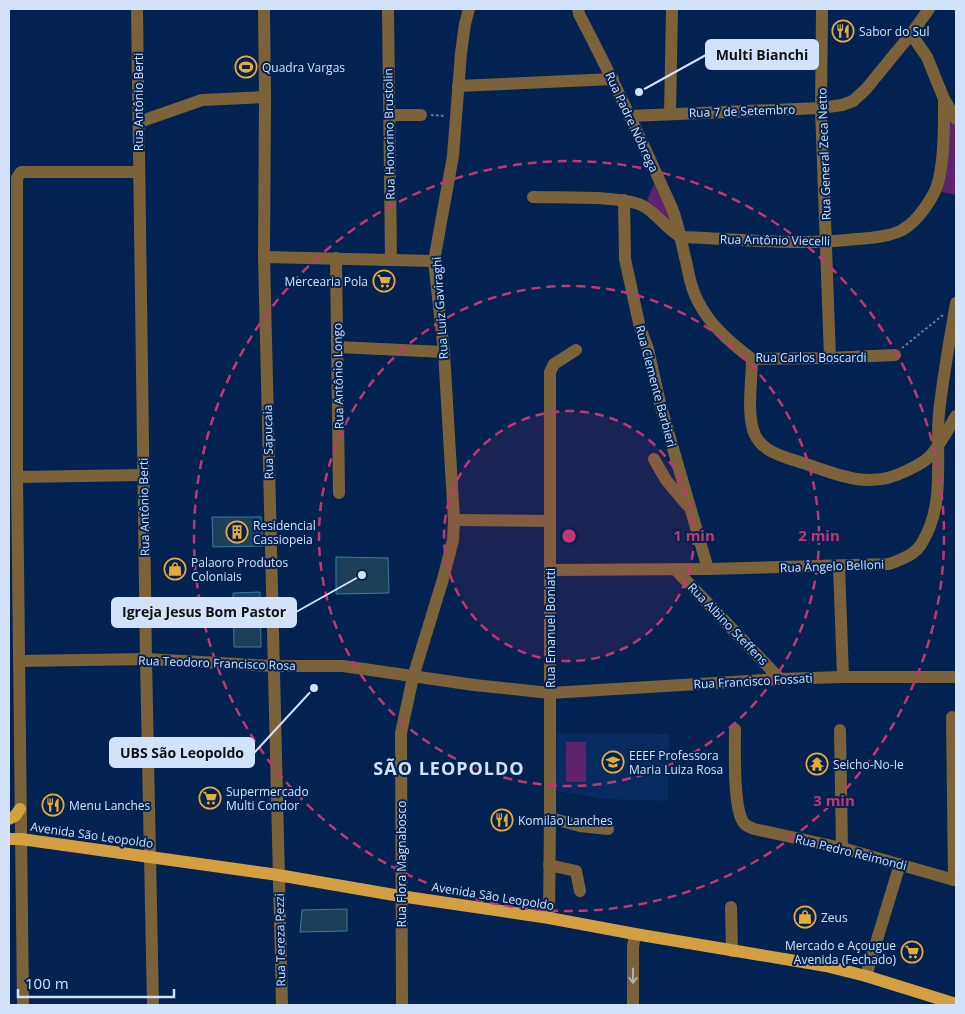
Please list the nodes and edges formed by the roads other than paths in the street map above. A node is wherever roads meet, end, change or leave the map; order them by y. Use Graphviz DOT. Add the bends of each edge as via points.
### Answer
graph roads {
  1 [pos="137,9"];
  2 [pos="264,9"];
  3 [pos="388,9"];
  4 [pos="469,9"];
  5 [pos="578,9"];
  6 [pos="672,9"];
  7 [pos="822,9"];
  8 [pos="929,9"];
  9 [pos="911,34"];
  10 [pos="613,79"];
  11 [pos="458,86"];
  12 [pos="266,97"];
  13 [pos="944,99"];
  14 [pos="821,108"];
  15 [pos="670,114"];
  16 [pos="389,115"];
  17 [pos="421,115"];
  18 [pos="629,116"];
  19 [pos="956,119"];
  20 [pos="139,122"];
  21 [pos="138,172"];
  22 [pos="533,197"];
  23 [pos="624,200"];
  24 [pos="681,237"];
  25 [pos="826,242"];
  26 [pos="264,256"];
  27 [pos="336,258"];
  28 [pos="390,260"];
  29 [pos="434,261"];
  30 [pos="956,303"];
  31 [pos="338,347"];
  32 [pos="576,350"];
  33 [pos="444,352"];
  34 [pos="895,355"];
  35 [pos="830,358"];
  36 [pos="752,359"];
  37 [pos="956,416"];
  38 [pos="939,442"];
  39 [pos="654,459"];
  40 [pos="143,475"];
  41 [pos="15,485"];
  42 [pos="339,493"];
  43 [pos="690,509"];
  44 [pos="454,520"];
  45 [pos="549,521"];
  46 [pos="839,566"];
  47 [pos="675,569"];
  48 [pos="708,569"];
  49 [pos="550,570"];
  50 [pos="146,659"];
  51 [pos="19,661"];
  52 [pos="274,666"];
  53 [pos="413,677"];
  54 [pos="843,677"];
  55 [pos="956,677"];
  56 [pos="780,679"];
  57 [pos="550,693"];
  58 [pos="952,717"];
  59 [pos="735,729"];
  60 [pos="840,730"];
  61 [pos="20,808"];
  62 [pos="550,818"];
  63 [pos="9,820"];
  64 [pos="608,830"];
  65 [pos="9,833"];
  66 [pos="15,839"];
  67 [pos="842,848"];
  68 [pos="150,857"];
  69 [pos="900,864"];
  70 [pos="549,865"];
  71 [pos="278,875"];
  72 [pos="955,881"];
  73 [pos="580,891"];
  74 [pos="400,896"];
  75 [pos="731,907"];
  76 [pos="549,918"];
  77 [pos="635,934"];
  78 [pos="732,951"];
  79 [pos="866,976"];
  80 [pos="956,1004"];
  81 [pos="23,1005"];
  82 [pos="153,1005"];
  83 [pos="282,1005"];
  84 [pos="402,1005"];
  85 [pos="633,1005"];
  1 -- 20 [label="street, Rua Antônio Berti"];
  2 -- 12 [label="street, Rua Sapucaia"];
  3 -- 16 [label="street, Rua Honorino Brustolin"];
  4 -- 11 [label="street, Rua Luiz Gaviraghi" via="463,33"];
  5 -- 10 [label="street, Rua Padre Nóbrega"];
  6 -- 15 [label="street"];
  7 -- 14 [label="street, Rua General Zeca Netto"];
  8 -- 9 [label="street, Rua 7 de Setembro"];
  9 -- 13 [label="street" via="926,57"];
  9 -- 14 [label="street, Rua 7 de Setembro" via="853,101"];
  10 -- 11 [label="street"];
  10 -- 18 [label="street, Rua Padre Nóbrega"];
  11 -- 29 [label="street, Rua Luiz Gaviraghi" via="451,175"];
  12 -- 20 [label="street" via="202,100"];
  12 -- 26 [label="street, Rua Sapucaia"];
  13 -- 19 [label="street"];
  13 -- 25 [label="street, Rua Antônio Viecelli" via="939,180 924,210 900,231 879,237"];
  14 -- 15 [label="street, Rua 7 de Setembro"];
  14 -- 25 [label="street, Rua General Zeca Netto"];
  15 -- 18 [label="street, Rua 7 de Setembro"];
  16 -- 17 [label="street"];
  16 -- 28 [label="street, Rua Honorino Brustolin"];
  18 -- 24 [label="street, Rua Padre Nóbrega" via="672,209"];
  20 -- 21 [label="street, Rua Antônio Berti"];
  21 -- 40 [label="street, Rua Antônio Berti"];
  21 -- 41 [label="street" via="21,172 17,178"];
  22 -- 23 [label="street"];
  23 -- 24 [label="street" via="644,206"];
  23 -- 43 [label="street, Rua Clemente Barbieri" via="626,259 638,319"];
  24 -- 25 [label="street, Rua Antônio Viecelli"];
  24 -- 36 [label="street, Rua Carlos Boscardi" via="690,281 699,304 706,316"];
  25 -- 35 [label="street, Rua General Zeca Netto"];
  26 -- 27 [label="street"];
  26 -- 52 [label="street, Rua Sapucaia"];
  27 -- 28 [label="street"];
  27 -- 31 [label="street, Rua Antônio Longo"];
  28 -- 29 [label="street"];
  29 -- 33 [label="street, Rua Luiz Gaviraghi"];
  30 -- 38 [label="street, Rua Ângelo Belloni" via="939,415"];
  31 -- 33 [label="street"];
  31 -- 42 [label="street, Rua Antônio Longo"];
  32 -- 45 [label="street, Rua Emanuel Boniatti" via="554,364 550,372"];
  33 -- 44 [label="street, Rua Luiz Gaviraghi"];
  34 -- 35 [label="street, Rua Carlos Boscardi"];
  35 -- 36 [label="street, Rua Carlos Boscardi"];
  36 -- 38 [label="street" via="750,422 764,448 777,454 843,476 870,481 886,479 921,464"];
  37 -- 38 [label="street"];
  38 -- 46 [label="street, Rua Ângelo Belloni" via="936,499 924,541 918,549 908,557 889,564"];
  39 -- 43 [label="street" via="666,480"];
  40 -- 41 [label="street"];
  40 -- 50 [label="street, Rua Antônio Berti"];
  41 -- 51 [label="street"];
  43 -- 48 [label="street, Rua Clemente Barbieri"];
  44 -- 45 [label="street"];
  44 -- 53 [label="street, Rua Flora Magnabosco" via="453,540 443,579"];
  45 -- 49 [label="street, Rua Emanuel Boniatti"];
  46 -- 48 [label="street, Rua Ângelo Belloni"];
  46 -- 54 [label="street"];
  47 -- 48 [label="street, Rua Ângelo Belloni"];
  47 -- 49 [label="street, Rua Ângelo Belloni"];
  47 -- 56 [label="street, Rua Albino Steffens"];
  49 -- 57 [label="street, Rua Emanuel Boniatti"];
  50 -- 51 [label="street, Rua Teodoro Francisco Rosa"];
  50 -- 52 [label="street, Rua Teodoro Francisco Rosa"];
  50 -- 68 [label="street, Rua Antônio Berti"];
  51 -- 61 [label="street"];
  52 -- 53 [label="street, Rua Teodoro Francisco Rosa" via="343,666"];
  52 -- 71 [label="street, Rua Sapucaia"];
  53 -- 57 [label="street, Rua Teodoro Francisco Rosa"];
  53 -- 74 [label="street, Rua Flora Magnabosco" via="400,732"];
  54 -- 55 [label="street, Rua Francisco Fossati"];
  54 -- 56 [label="street, Rua Francisco Fossati"];
  56 -- 57 [label="street, Rua Francisco Fossati"];
  57 -- 62 [label="street, Rua Emanuel Boniatti"];
  58 -- 72 [label="street"];
  59 -- 67 [label="street, Rua Pedro Reimondi" via="737,798 746,826"];
  60 -- 67 [label="street"];
  61 -- 63 [label="main road"];
  61 -- 66 [label="street"];
  62 -- 64 [label="street"];
  62 -- 70 [label="street, Rua Emanuel Boniatti"];
  65 -- 66 [label="main road, Avenida São Leopoldo"];
  66 -- 68 [label="main road, Avenida São Leopoldo"];
  66 -- 81 [label="street"];
  67 -- 69 [label="street, Rua Pedro Reimondi"];
  68 -- 71 [label="main road, Avenida São Leopoldo"];
  68 -- 82 [label="street, Rua Antônio Berti"];
  69 -- 72 [label="street, Rua Pedro Reimondi"];
  69 -- 79 [label="street"];
  70 -- 73 [label="street" via="576,871"];
  70 -- 76 [label="street, Rua Emanuel Boniatti"];
  71 -- 74 [label="main road, Avenida São Leopoldo"];
  71 -- 83 [label="street, Rua Tereza Pezzi"];
  74 -- 76 [label="main road, Avenida São Leopoldo"];
  74 -- 84 [label="street, Rua Flora Magnabosco"];
  75 -- 78 [label="street"];
  76 -- 77 [label="main road, Avenida São Leopoldo"];
  77 -- 78 [label="main road, Avenida São Leopoldo"];
  77 -- 85 [label="street, one-way"];
  78 -- 79 [label="main road, Avenida São Leopoldo"];
  79 -- 80 [label="main road, Avenida São Leopoldo"];
}
